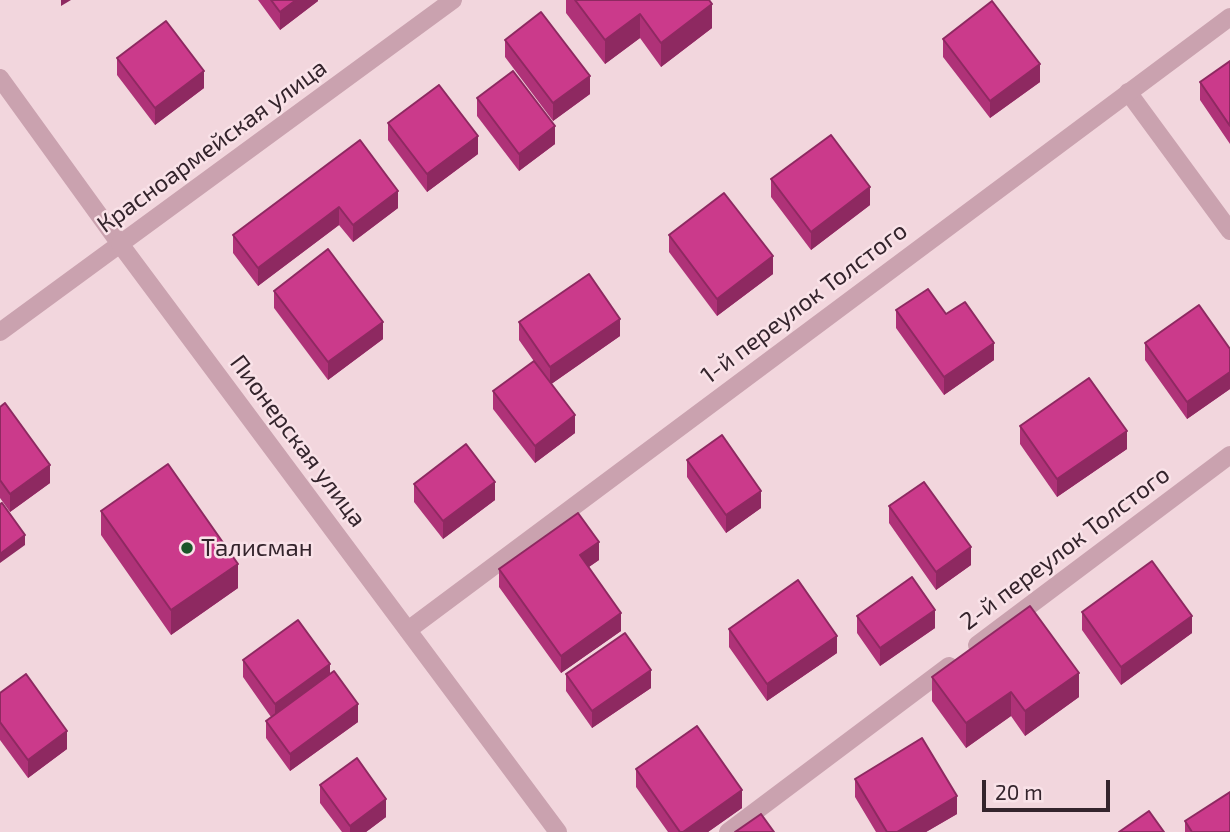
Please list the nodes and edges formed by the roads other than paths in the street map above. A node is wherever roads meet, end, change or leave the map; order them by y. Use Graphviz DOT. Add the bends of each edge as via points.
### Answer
graph roads {
  1 [pos="453,0"];
  2 [pos="1230,17"];
  3 [pos="0,78"];
  4 [pos="1128,92"];
  5 [pos="1230,231"];
  6 [pos="120,244"];
  7 [pos="0,331"];
  8 [pos="1230,455"];
  9 [pos="408,630"];
  10 [pos="558,832"];
  11 [pos="728,832"];
  1 -- 6 [label="street, Красноармейская улица"];
  2 -- 4 [label="street, 1-й переулок Толстого"];
  3 -- 6 [label="street, Пионерская улица"];
  4 -- 5 [label="street"];
  4 -- 9 [label="street, 1-й переулок Толстого"];
  6 -- 7 [label="street, Красноармейская улица"];
  6 -- 9 [label="street, Пионерская улица"];
  8 -- 11 [label="street, 2-й переулок Толстого"];
  9 -- 10 [label="street, Пионерская улица"];
}
